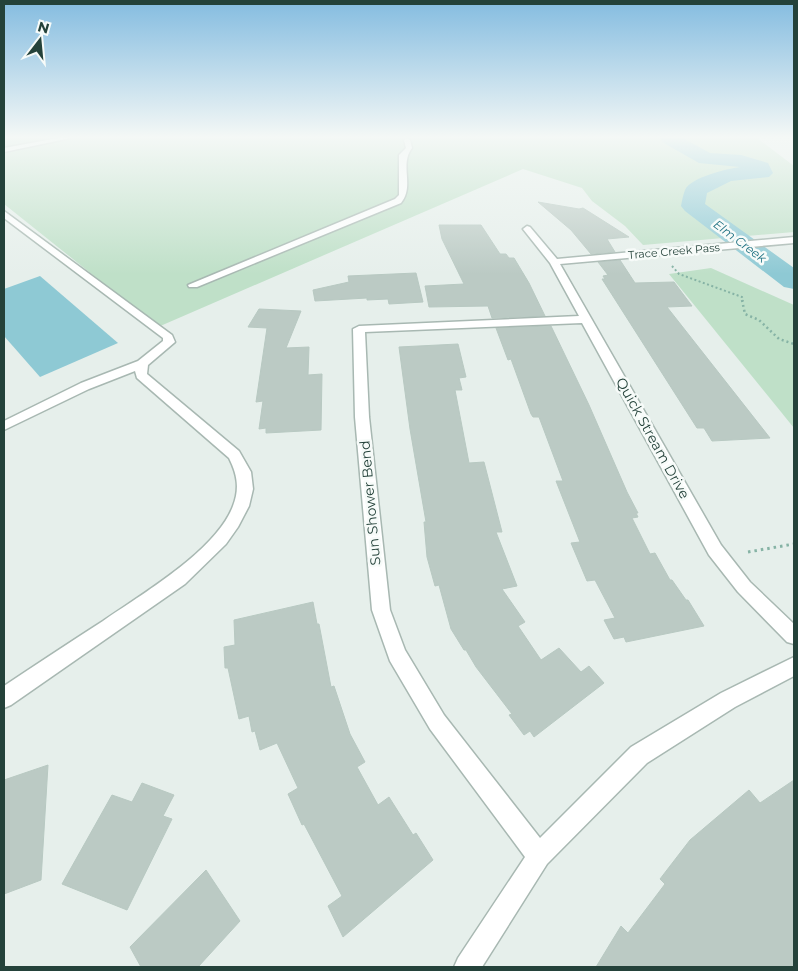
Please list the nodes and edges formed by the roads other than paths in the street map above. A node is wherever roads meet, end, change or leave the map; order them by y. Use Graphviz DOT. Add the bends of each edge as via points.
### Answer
graph roads {
  1 [pos="403,183"];
  2 [pos="4,214"];
  3 [pos="527,229"];
  4 [pos="794,240"];
  5 [pos="554,262"];
  6 [pos="193,285"];
  7 [pos="587,320"];
  8 [pos="142,364"];
  9 [pos="4,426"];
  10 [pos="794,636"];
  11 [pos="794,666"];
  12 [pos="4,698"];
  13 [pos="539,856"];
  14 [pos="467,967"];
  1 -- 6 [label="street" via="403,195 398,201"];
  2 -- 8 [label="street" via="168,337 169,342"];
  3 -- 5 [label="street, Quick Stream Drive"];
  4 -- 5 [label="street, Trace Creek Pass"];
  5 -- 7 [label="street, Quick Stream Drive"];
  7 -- 10 [label="street, Quick Stream Drive" via="715,550 744,587"];
  7 -- 13 [label="street, Sun Shower Bend" via="359,329 362,417 381,610 397,655 437,722"];
  8 -- 9 [label="street" via="85,386"];
  8 -- 12 [label="street" via="141,375 241,464 246,489 240,506 214,546 179,579"];
  11 -- 13 [label="street" via="728,700 639,755"];
  13 -- 14 [label="street"];
}
